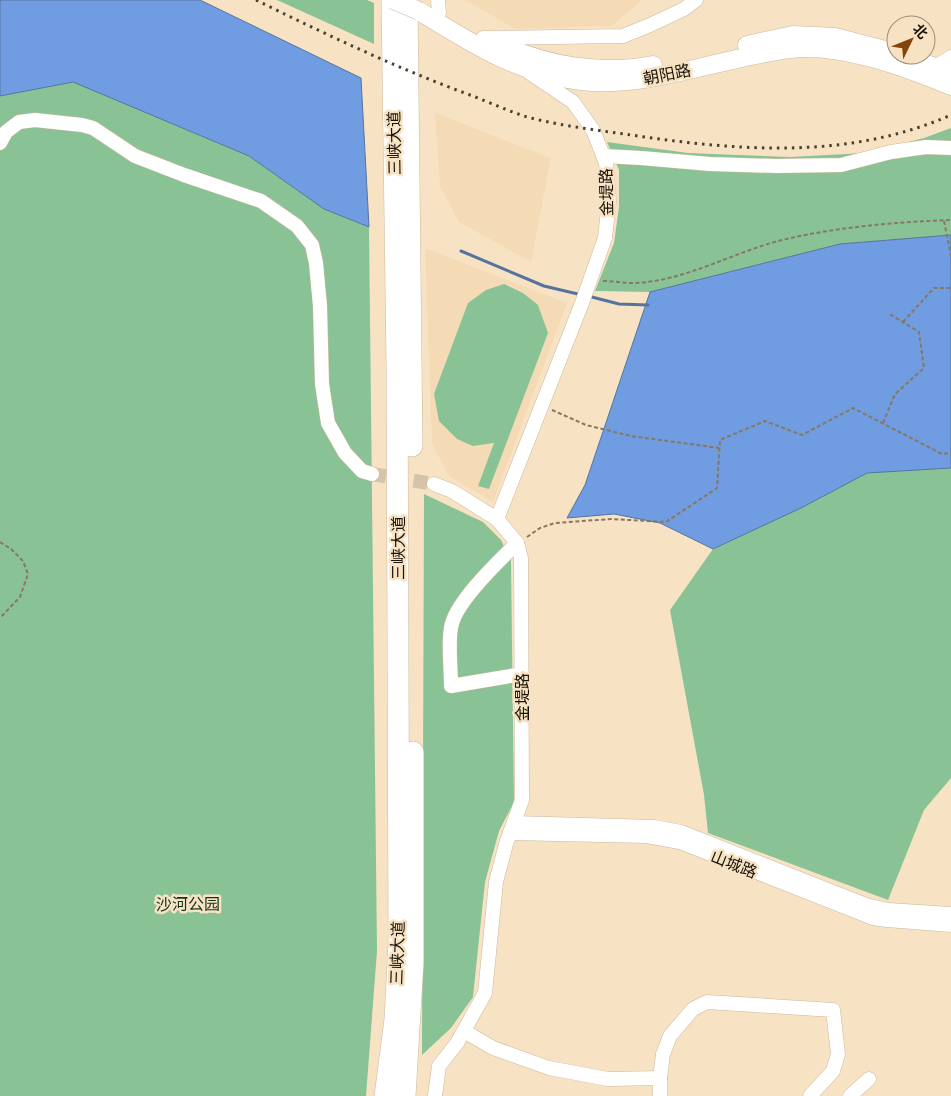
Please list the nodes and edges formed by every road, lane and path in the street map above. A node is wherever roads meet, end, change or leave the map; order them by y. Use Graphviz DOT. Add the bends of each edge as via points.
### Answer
graph roads {
  1 [pos="392,0"];
  2 [pos="696,0"];
  3 [pos="415,4"];
  4 [pos="439,7"];
  5 [pos="484,38"];
  6 [pos="886,50"];
  7 [pos="524,69"];
  8 [pos="951,86"];
  9 [pos="0,143"];
  10 [pos="951,148"];
  11 [pos="604,156"];
  12 [pos="944,220"];
  13 [pos="951,220"];
  14 [pos="951,256"];
  15 [pos="589,283"];
  16 [pos="951,288"];
  17 [pos="888,313"];
  18 [pos="903,322"];
  19 [pos="542,406"];
  20 [pos="883,423"];
  21 [pos="719,448"];
  22 [pos="951,453"];
  23 [pos="372,474"];
  24 [pos="434,484"];
  25 [pos="497,519"];
  26 [pos="0,542"];
  27 [pos="517,543"];
  28 [pos="0,618"];
  29 [pos="522,674"];
  30 [pos="512,828"];
  31 [pos="951,914"];
  32 [pos="951,925"];
  33 [pos="464,1030"];
  34 [pos="660,1078"];
  35 [pos="869,1079"];
  36 [pos="385,1096"];
  37 [pos="405,1096"];
  38 [pos="434,1096"];
  39 [pos="660,1096"];
  40 [pos="810,1096"];
  41 [pos="850,1096"];
  1 -- 3 [label="main road, 朝阳路, bridge"];
  1 -- 36 [label="highway, 三峡大道" via="399,941 395,1019"];
  2 -- 5 [label="street" via="676,13 623,36"];
  3 -- 4 [label="main road, 朝阳路"];
  3 -- 7 [label="main road, 朝阳路" via="478,47"];
  3 -- 37 [label="highway, 三峡大道" via="412,389 414,891"];
  4 -- 5 [label="main road, 朝阳路"];
  5 -- 6 [label="main road, 朝阳路" via="528,57 584,69 632,68 793,35 835,36"];
  7 -- 8 [label="main road, 朝阳路" via="581,81 628,82 791,49 830,49 867,57"];
  7 -- 11 [label="street, 金堤路" via="573,102 593,130"];
  9 -- 23 [label="street" via="6,132 19,122 35,120 93,128 136,156 261,201 297,226 312,246 316,263 322,384 328,423 345,453 362,471"];
  10 -- 11 [label="street" via="926,146 841,165 710,164"];
  11 -- 15 [label="street, 金堤路" via="609,201 605,238"];
  12 -- 13 [label="path"];
  12 -- 14 [label="path"];
  12 -- 15 [label="path" via="864,226 781,240 675,276 634,283"];
  15 -- 19 [label="street, 金堤路"];
  16 -- 18 [label="path" via="934,288"];
  17 -- 18 [label="path"];
  18 -- 20 [label="path" via="919,332 924,368 895,394"];
  19 -- 21 [label="path" via="586,425 631,436"];
  19 -- 25 [label="street"];
  20 -- 21 [label="path" via="853,408 802,435 765,421 720,440"];
  20 -- 22 [label="path" via="942,454"];
  21 -- 27 [label="path" via="717,488 666,522 611,519 555,523 540,528"];
  24 -- 25 [label="street" via="452,491"];
  25 -- 27 [label="street"];
  26 -- 28 [label="path" via="23,562 28,574 20,597"];
  27 -- 29 [label="street, 金堤路" via="521,558"];
  27 -- 29 [label="street" via="484,577 456,613 451,627 451,686"];
  29 -- 30 [label="street, 金堤路" via="522,800"];
  30 -- 31 [label="street, 山城路" via="654,826 681,832 866,905 888,910"];
  30 -- 32 [label="street, 山城路" via="646,836 680,842 873,918"];
  30 -- 33 [label="street, 金堤路" via="496,882 485,993"];
  33 -- 34 [label="street" via="493,1048 549,1068 608,1079"];
  33 -- 38 [label="street, 金堤路" via="439,1066"];
  34 -- 39 [label="street"];
  34 -- 40 [label="street" via="663,1054 670,1036 693,1010 707,1002 833,1010 838,1054 833,1071"];
  35 -- 41 [label="street"];
}
